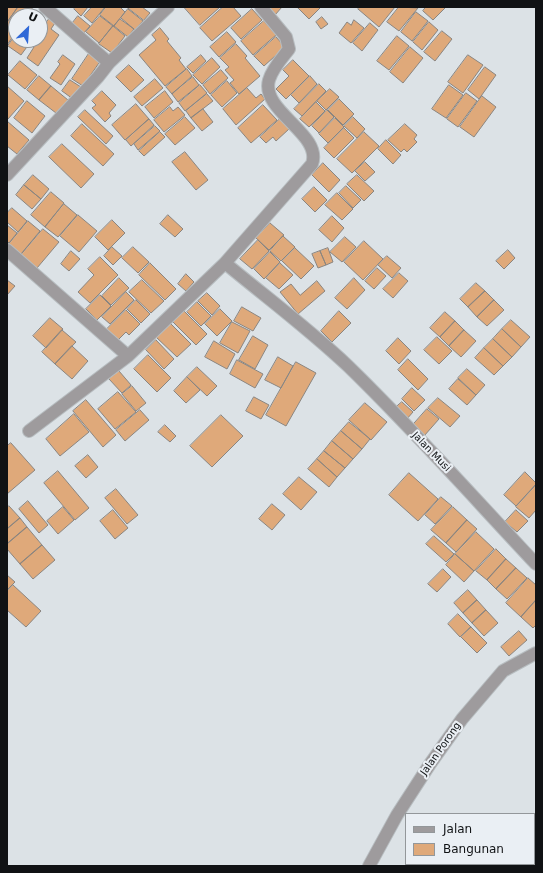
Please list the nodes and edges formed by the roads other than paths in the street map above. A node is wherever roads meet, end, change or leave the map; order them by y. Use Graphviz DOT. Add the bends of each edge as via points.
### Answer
graph roads {
  1 [pos="44,7"];
  2 [pos="168,7"];
  3 [pos="261,7"];
  4 [pos="109,63"];
  5 [pos="7,175"];
  6 [pos="7,250"];
  7 [pos="225,263"];
  8 [pos="128,356"];
  9 [pos="29,431"];
  10 [pos="536,564"];
  11 [pos="536,653"];
  12 [pos="368,866"];
  1 -- 4 [label="street"];
  2 -- 4 [label="street"];
  3 -- 7 [label="street" via="286,37 289,48 268,81 269,97 306,140 314,157 312,164"];
  4 -- 5 [label="street"];
  6 -- 8 [label="street"];
  7 -- 8 [label="street"];
  7 -- 10 [label="street, Jalan Musi" via="347,366"];
  8 -- 9 [label="street"];
  11 -- 12 [label="street, Jalan Porong" via="503,671 462,719 397,815"];
}
